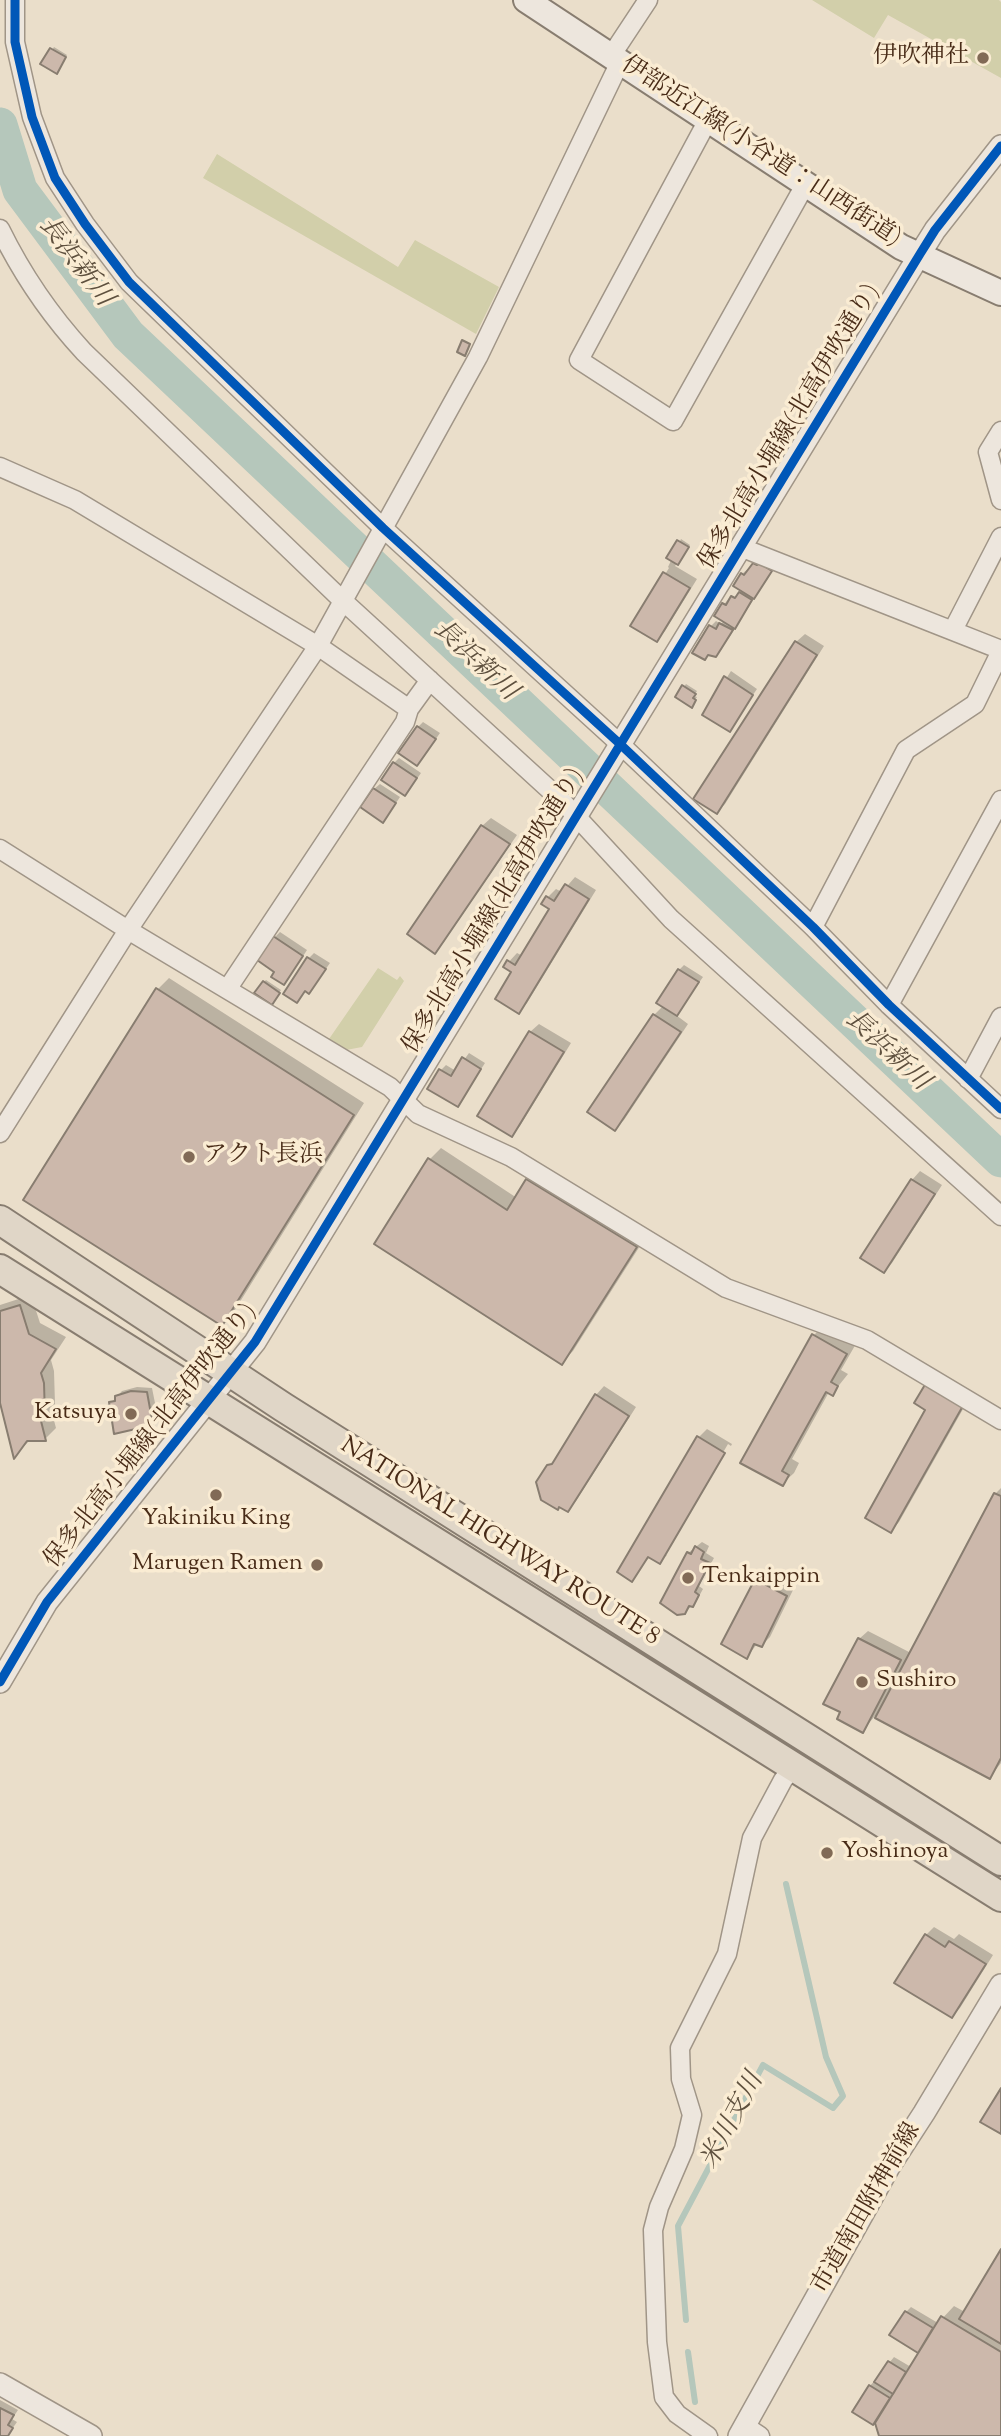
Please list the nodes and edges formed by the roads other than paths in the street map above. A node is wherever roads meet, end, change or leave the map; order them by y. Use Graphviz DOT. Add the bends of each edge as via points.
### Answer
graph roads {
  1 [pos="15,0"];
  2 [pos="527,0"];
  3 [pos="648,0"];
  4 [pos="616,59"];
  5 [pos="708,120"];
  6 [pos="1001,146"];
  7 [pos="805,185"];
  8 [pos="0,229"];
  9 [pos="920,254"];
  10 [pos="1001,293"];
  11 [pos="1001,431"];
  12 [pos="2,471"];
  13 [pos="1001,500"];
  14 [pos="381,532"];
  15 [pos="1001,537"];
  16 [pos="740,547"];
  17 [pos="344,595"];
  18 [pos="953,630"];
  19 [pos="318,646"];
  20 [pos="1001,651"];
  21 [pos="430,680"];
  22 [pos="409,709"];
  23 [pos="616,750"];
  24 [pos="1001,800"];
  25 [pos="578,813"];
  26 [pos="0,849"];
  27 [pos="813,927"];
  28 [pos="128,930"];
  29 [pos="228,988"];
  30 [pos="889,1005"];
  31 [pos="1001,1017"];
  32 [pos="968,1079"];
  33 [pos="403,1100"];
  34 [pos="1001,1109"];
  35 [pos="0,1133"];
  36 [pos="1001,1216"];
  37 [pos="0,1220"];
  38 [pos="0,1269"];
  39 [pos="232,1371"];
  40 [pos="209,1400"];
  41 [pos="1001,1420"];
  42 [pos="0,1682"];
  43 [pos="794,1766"];
  44 [pos="1001,1861"];
  45 [pos="1001,1897"];
  46 [pos="1001,1985"];
  47 [pos="0,2384"];
  48 [pos="748,2433"];
  49 [pos="91,2436"];
  50 [pos="708,2436"];
  1 -- 14 [label="street" via="15,42 32,117 55,178 85,224 129,282"];
  2 -- 4 [label="main road, 伊部近江線(小谷道：山西街道)"];
  3 -- 4 [label="street"];
  4 -- 5 [label="main road, 伊部近江線(小谷道：山西街道)"];
  4 -- 14 [label="street" via="478,357"];
  5 -- 7 [label="main road, 伊部近江線(小谷道：山西街道)"];
  5 -- 7 [label="street" via="579,360 673,421"];
  6 -- 9 [label="street, 保多北高小堀線(北高伊吹通り)"];
  7 -- 9 [label="main road, 伊部近江線(小谷道：山西街道)" via="901,247"];
  8 -- 17 [label="street" via="52,318"];
  9 -- 10 [label="main road, 伊部近江線(小谷道：山西街道)"];
  9 -- 16 [label="street, 保多北高小堀線(北高伊吹通り)"];
  11 -- 13 [label="street" via="988,452"];
  12 -- 19 [label="street" via="75,500"];
  14 -- 17 [label="street"];
  14 -- 23 [label="street"];
  15 -- 18 [label="street"];
  16 -- 18 [label="street"];
  16 -- 23 [label="street, 保多北高小堀線(北高伊吹通り)"];
  17 -- 19 [label="street"];
  17 -- 21 [label="street"];
  18 -- 20 [label="street"];
  19 -- 22 [label="street"];
  19 -- 28 [label="street"];
  20 -- 27 [label="street" via="975,704 906,750"];
  21 -- 22 [label="street"];
  21 -- 25 [label="street"];
  22 -- 29 [label="street" via="405,722"];
  23 -- 25 [label="street, 保多北高小堀線(北高伊吹通り)"];
  23 -- 27 [label="street"];
  24 -- 30 [label="street"];
  25 -- 33 [label="street, 保多北高小堀線(北高伊吹通り)"];
  25 -- 36 [label="street" via="671,919"];
  26 -- 28 [label="street"];
  27 -- 30 [label="street"];
  28 -- 29 [label="street"];
  28 -- 35 [label="street"];
  29 -- 33 [label="street" via="390,1087"];
  30 -- 32 [label="street"];
  31 -- 32 [label="street"];
  32 -- 34 [label="street"];
  33 -- 39 [label="street, 保多北高小堀線(北高伊吹通り)" via="255,1342"];
  33 -- 41 [label="street" via="418,1114 511,1157 726,1287 867,1340"];
  37 -- 39 [label="highway, NATIONAL HIGHWAY ROUTE 8"];
  38 -- 40 [label="highway, NATIONAL HIGHWAY ROUTE 8"];
  39 -- 40 [label="street, 保多北高小堀線(北高伊吹通り)"];
  39 -- 44 [label="highway, NATIONAL HIGHWAY ROUTE 8"];
  40 -- 42 [label="street, 保多北高小堀線(北高伊吹通り)" via="47,1602"];
  40 -- 43 [label="highway, NATIONAL HIGHWAY ROUTE 8"];
  43 -- 45 [label="highway, NATIONAL HIGHWAY ROUTE 8"];
  43 -- 50 [label="street" via="752,1838 727,1954 680,2048 681,2079 692,2115 653,2230 664,2397 677,2414"];
  46 -- 48 [label="street, 市道南田附神前線" via="889,2167"];
  47 -- 49 [label="street"];
}
